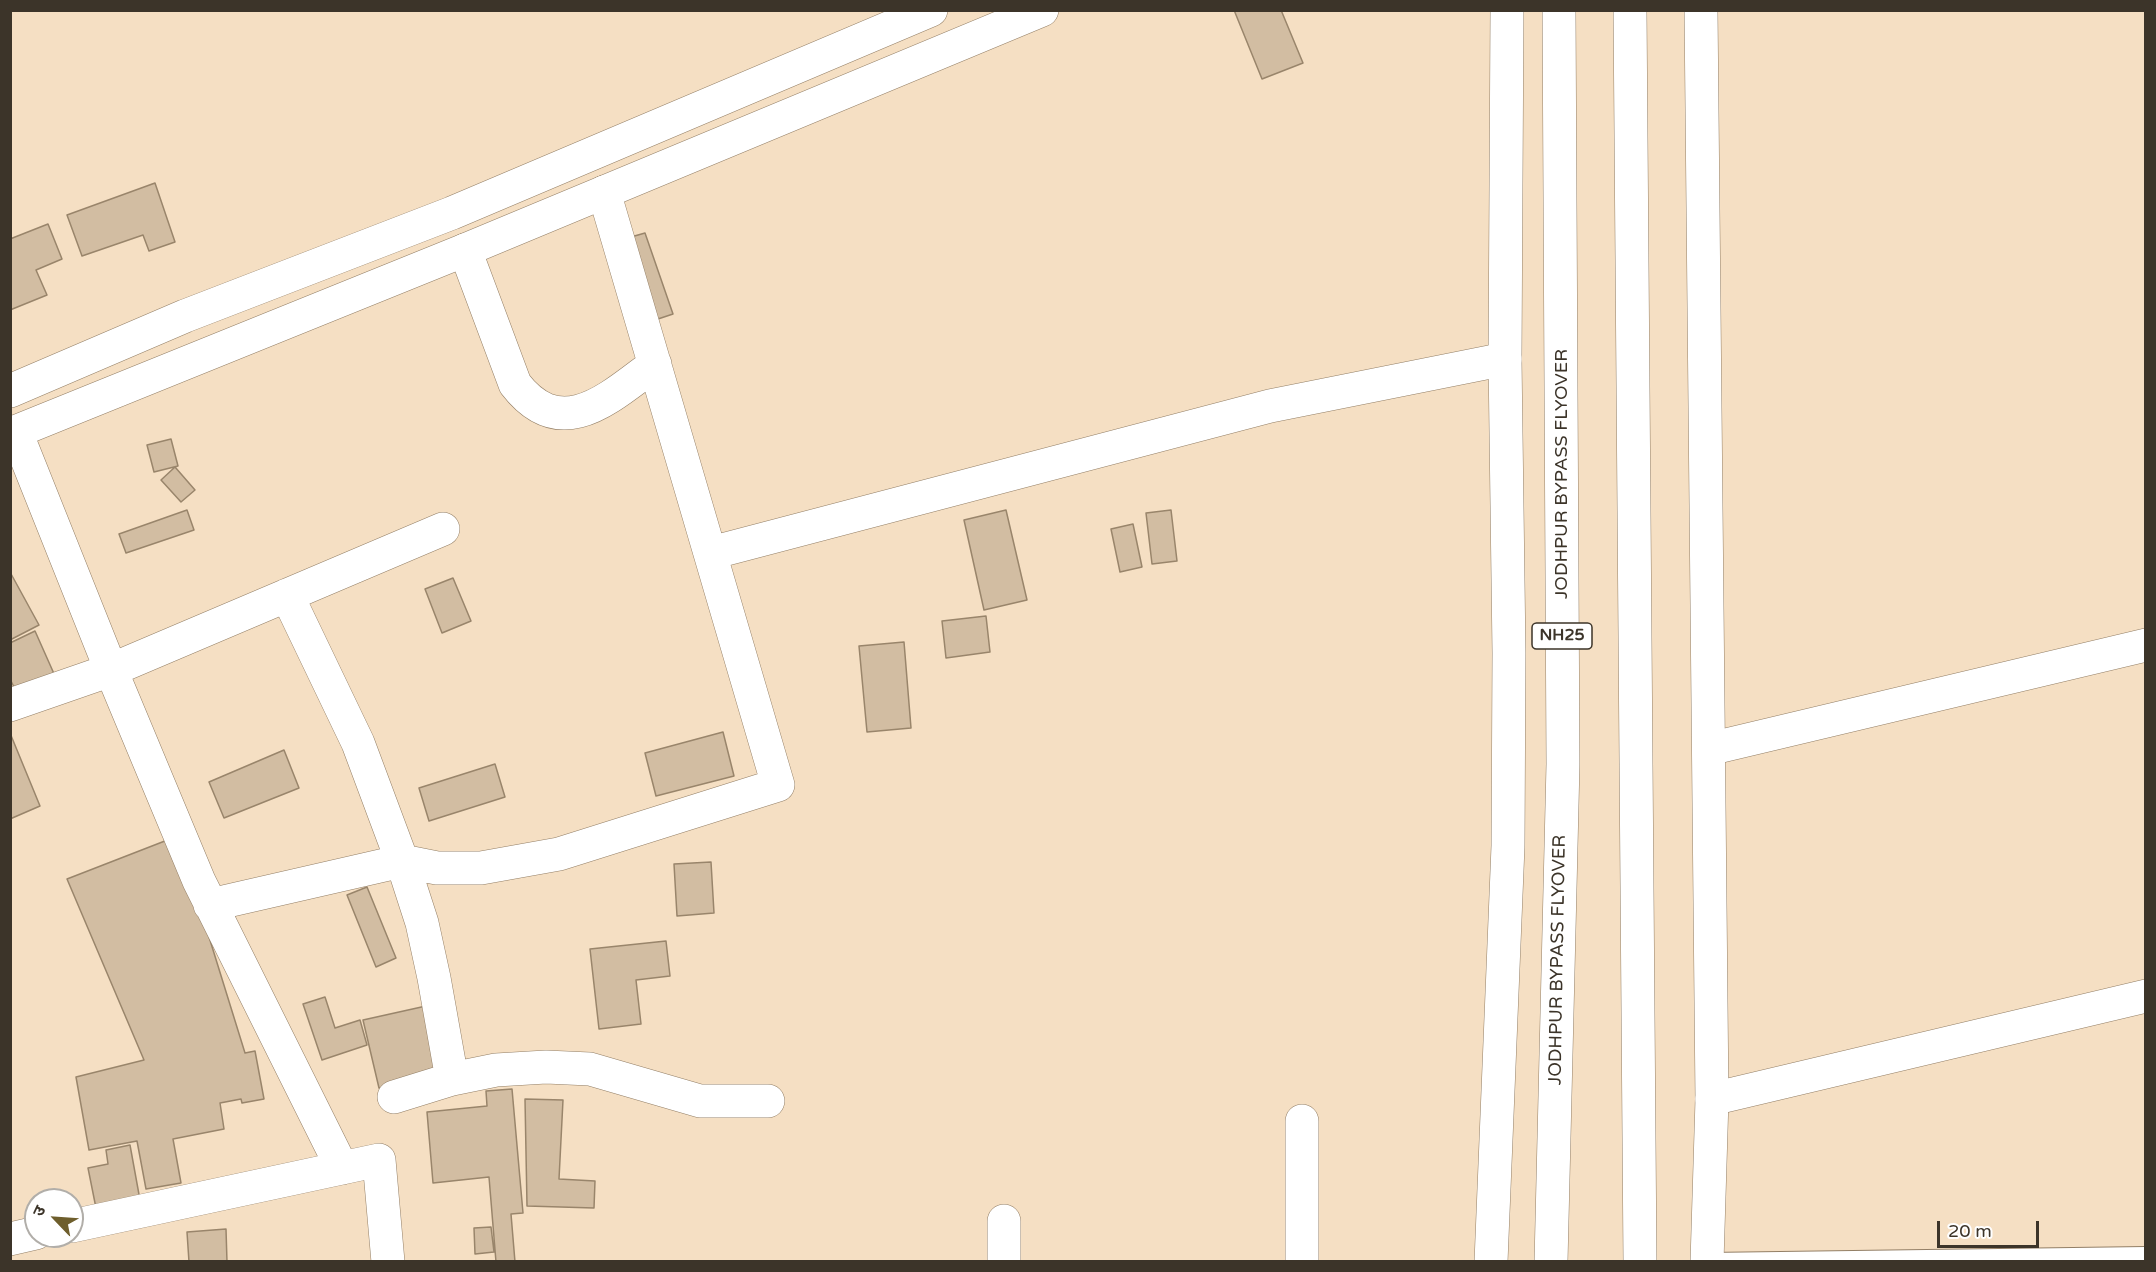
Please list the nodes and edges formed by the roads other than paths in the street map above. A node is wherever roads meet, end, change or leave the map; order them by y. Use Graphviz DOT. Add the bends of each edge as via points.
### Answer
graph roads {
  1 [pos="931,10"];
  2 [pos="1042,10"];
  3 [pos="1507,10"];
  4 [pos="1559,10"];
  5 [pos="1630,10"];
  6 [pos="1701,10"];
  7 [pos="604,192"];
  8 [pos="465,250"];
  9 [pos="1505,359"];
  10 [pos="656,364"];
  11 [pos="10,391"];
  12 [pos="13,433"];
  13 [pos="443,529"];
  14 [pos="711,553"];
  15 [pos="287,595"];
  16 [pos="2145,645"];
  17 [pos="111,670"];
  18 [pos="10,705"];
  19 [pos="1709,749"];
  20 [pos="402,861"];
  21 [pos="210,905"];
  22 [pos="2145,996"];
  23 [pos="452,1078"];
  24 [pos="394,1097"];
  25 [pos="1712,1099"];
  26 [pos="768,1101"];
  27 [pos="1302,1121"];
  28 [pos="342,1168"];
  29 [pos="1004,1221"];
  30 [pos="84,1223"];
  31 [pos="2145,1255"];
  32 [pos="1707,1261"];
  33 [pos="388,1262"];
  34 [pos="1004,1262"];
  35 [pos="1302,1262"];
  36 [pos="1491,1262"];
  37 [pos="1551,1262"];
  38 [pos="1640,1262"];
  1 -- 11 [label="main road" via="452,213 185,316"];
  2 -- 7 [label="main road"];
  3 -- 9 [label="main road"];
  4 -- 37 [label="main road, JODHPUR BYPASS FLYOVER / NH25" via="1563,764"];
  5 -- 38 [label="main road"];
  6 -- 19 [label="main road"];
  7 -- 8 [label="main road"];
  7 -- 10 [label="main road"];
  8 -- 10 [label="main road" via="515,384 526,399 548,410 578,414 601,404"];
  8 -- 12 [label="main road"];
  9 -- 14 [label="main road" via="1270,406"];
  9 -- 36 [label="main road" via="1508,846"];
  10 -- 14 [label="main road"];
  12 -- 17 [label="main road"];
  13 -- 15 [label="main road"];
  14 -- 20 [label="main road" via="778,785 559,854 481,868 437,868"];
  15 -- 17 [label="main road"];
  15 -- 20 [label="main road" via="358,743"];
  16 -- 19 [label="main road"];
  17 -- 18 [label="main road"];
  17 -- 21 [label="main road"];
  19 -- 25 [label="main road"];
  20 -- 21 [label="main road"];
  20 -- 23 [label="main road" via="422,923"];
  21 -- 28 [label="main road"];
  22 -- 25 [label="main road"];
  23 -- 24 [label="main road"];
  23 -- 26 [label="main road" via="496,1070 590,1069 700,1101"];
  25 -- 32 [label="main road"];
  27 -- 35 [label="main road"];
  28 -- 30 [label="main road"];
  28 -- 33 [label="main road" via="379,1160"];
  29 -- 34 [label="main road"];
  31 -- 32 [label="lane"];
}
